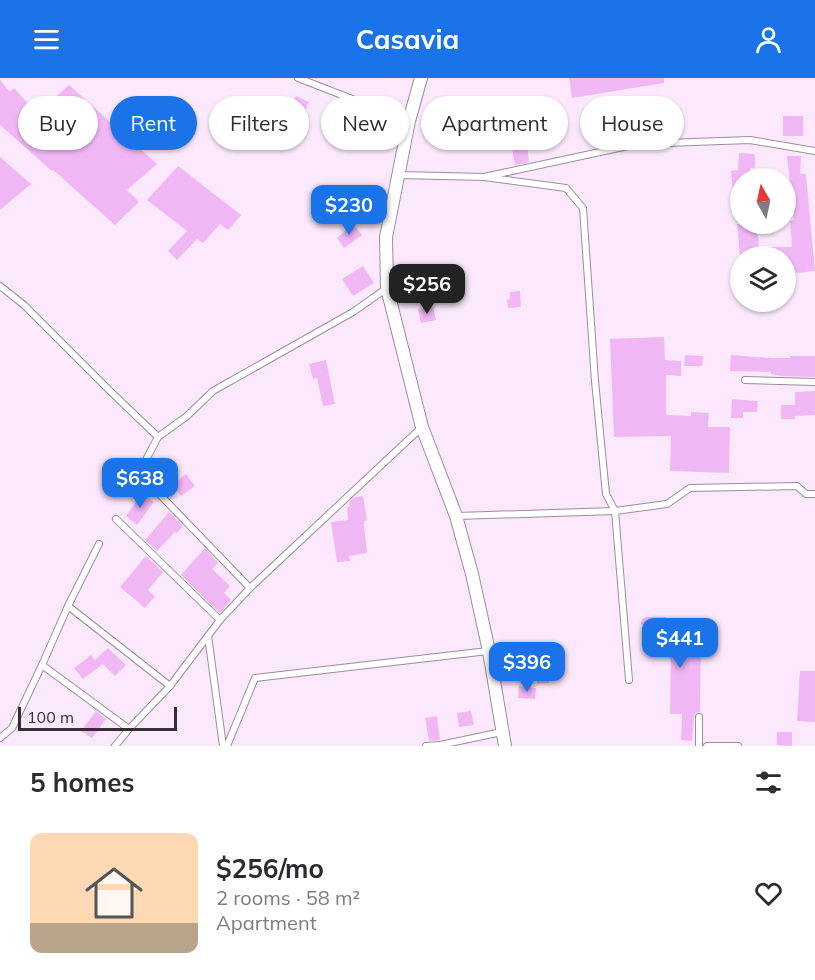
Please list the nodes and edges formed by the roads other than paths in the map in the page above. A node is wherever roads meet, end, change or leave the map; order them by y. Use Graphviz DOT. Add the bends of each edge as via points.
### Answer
graph roads {
  1 [pos="298,78"];
  2 [pos="421,78"];
  3 [pos="344,96"];
  4 [pos="409,121"];
  5 [pos="404,150"];
  6 [pos="815,150"];
  7 [pos="399,175"];
  8 [pos="484,177"];
  9 [pos="0,286"];
  10 [pos="387,288"];
  11 [pos="745,380"];
  12 [pos="815,382"];
  13 [pos="422,427"];
  14 [pos="158,437"];
  15 [pos="815,494"];
  16 [pos="615,511"];
  17 [pos="456,516"];
  18 [pos="116,519"];
  19 [pos="99,544"];
  20 [pos="250,588"];
  21 [pos="68,606"];
  22 [pos="220,620"];
  23 [pos="208,636"];
  24 [pos="489,651"];
  25 [pos="42,665"];
  26 [pos="629,680"];
  27 [pos="170,686"];
  28 [pos="699,717"];
  29 [pos="129,729"];
  30 [pos="502,732"];
  31 [pos="0,738"];
  32 [pos="115,746"];
  33 [pos="225,746"];
  34 [pos="426,746"];
  35 [pos="505,746"];
  36 [pos="699,746"];
  37 [pos="707,746"];
  38 [pos="738,746"];
  1 -- 3 [label="lane"];
  2 -- 4 [label="street"];
  5 -- 7 [label="street"];
  6 -- 8 [label="lane" via="750,140 637,144"];
  7 -- 8 [label="lane"];
  7 -- 10 [label="street" via="386,237"];
  8 -- 16 [label="lane" via="566,188 583,208 606,494"];
  9 -- 14 [label="lane"];
  10 -- 13 [label="street"];
  10 -- 14 [label="lane" via="353,312 213,391"];
  11 -- 12 [label="lane"];
  13 -- 17 [label="street"];
  13 -- 20 [label="lane"];
  14 -- 20 [label="lane" via="139,473"];
  15 -- 16 [label="lane" via="806,494 797,486 690,488 667,504"];
  16 -- 17 [label="lane"];
  16 -- 26 [label="lane"];
  17 -- 24 [label="street"];
  18 -- 22 [label="lane"];
  19 -- 21 [label="lane"];
  20 -- 22 [label="lane"];
  21 -- 25 [label="lane"];
  21 -- 27 [label="lane"];
  22 -- 23 [label="lane"];
  23 -- 27 [label="lane"];
  23 -- 33 [label="lane"];
  24 -- 30 [label="street"];
  24 -- 33 [label="lane" via="255,678"];
  25 -- 29 [label="lane"];
  25 -- 31 [label="lane" via="12,728"];
  27 -- 29 [label="lane"];
  28 -- 36 [label="lane"];
  29 -- 32 [label="lane"];
  30 -- 34 [label="lane"];
  30 -- 35 [label="street"];
  37 -- 38 [label="lane"];
}
